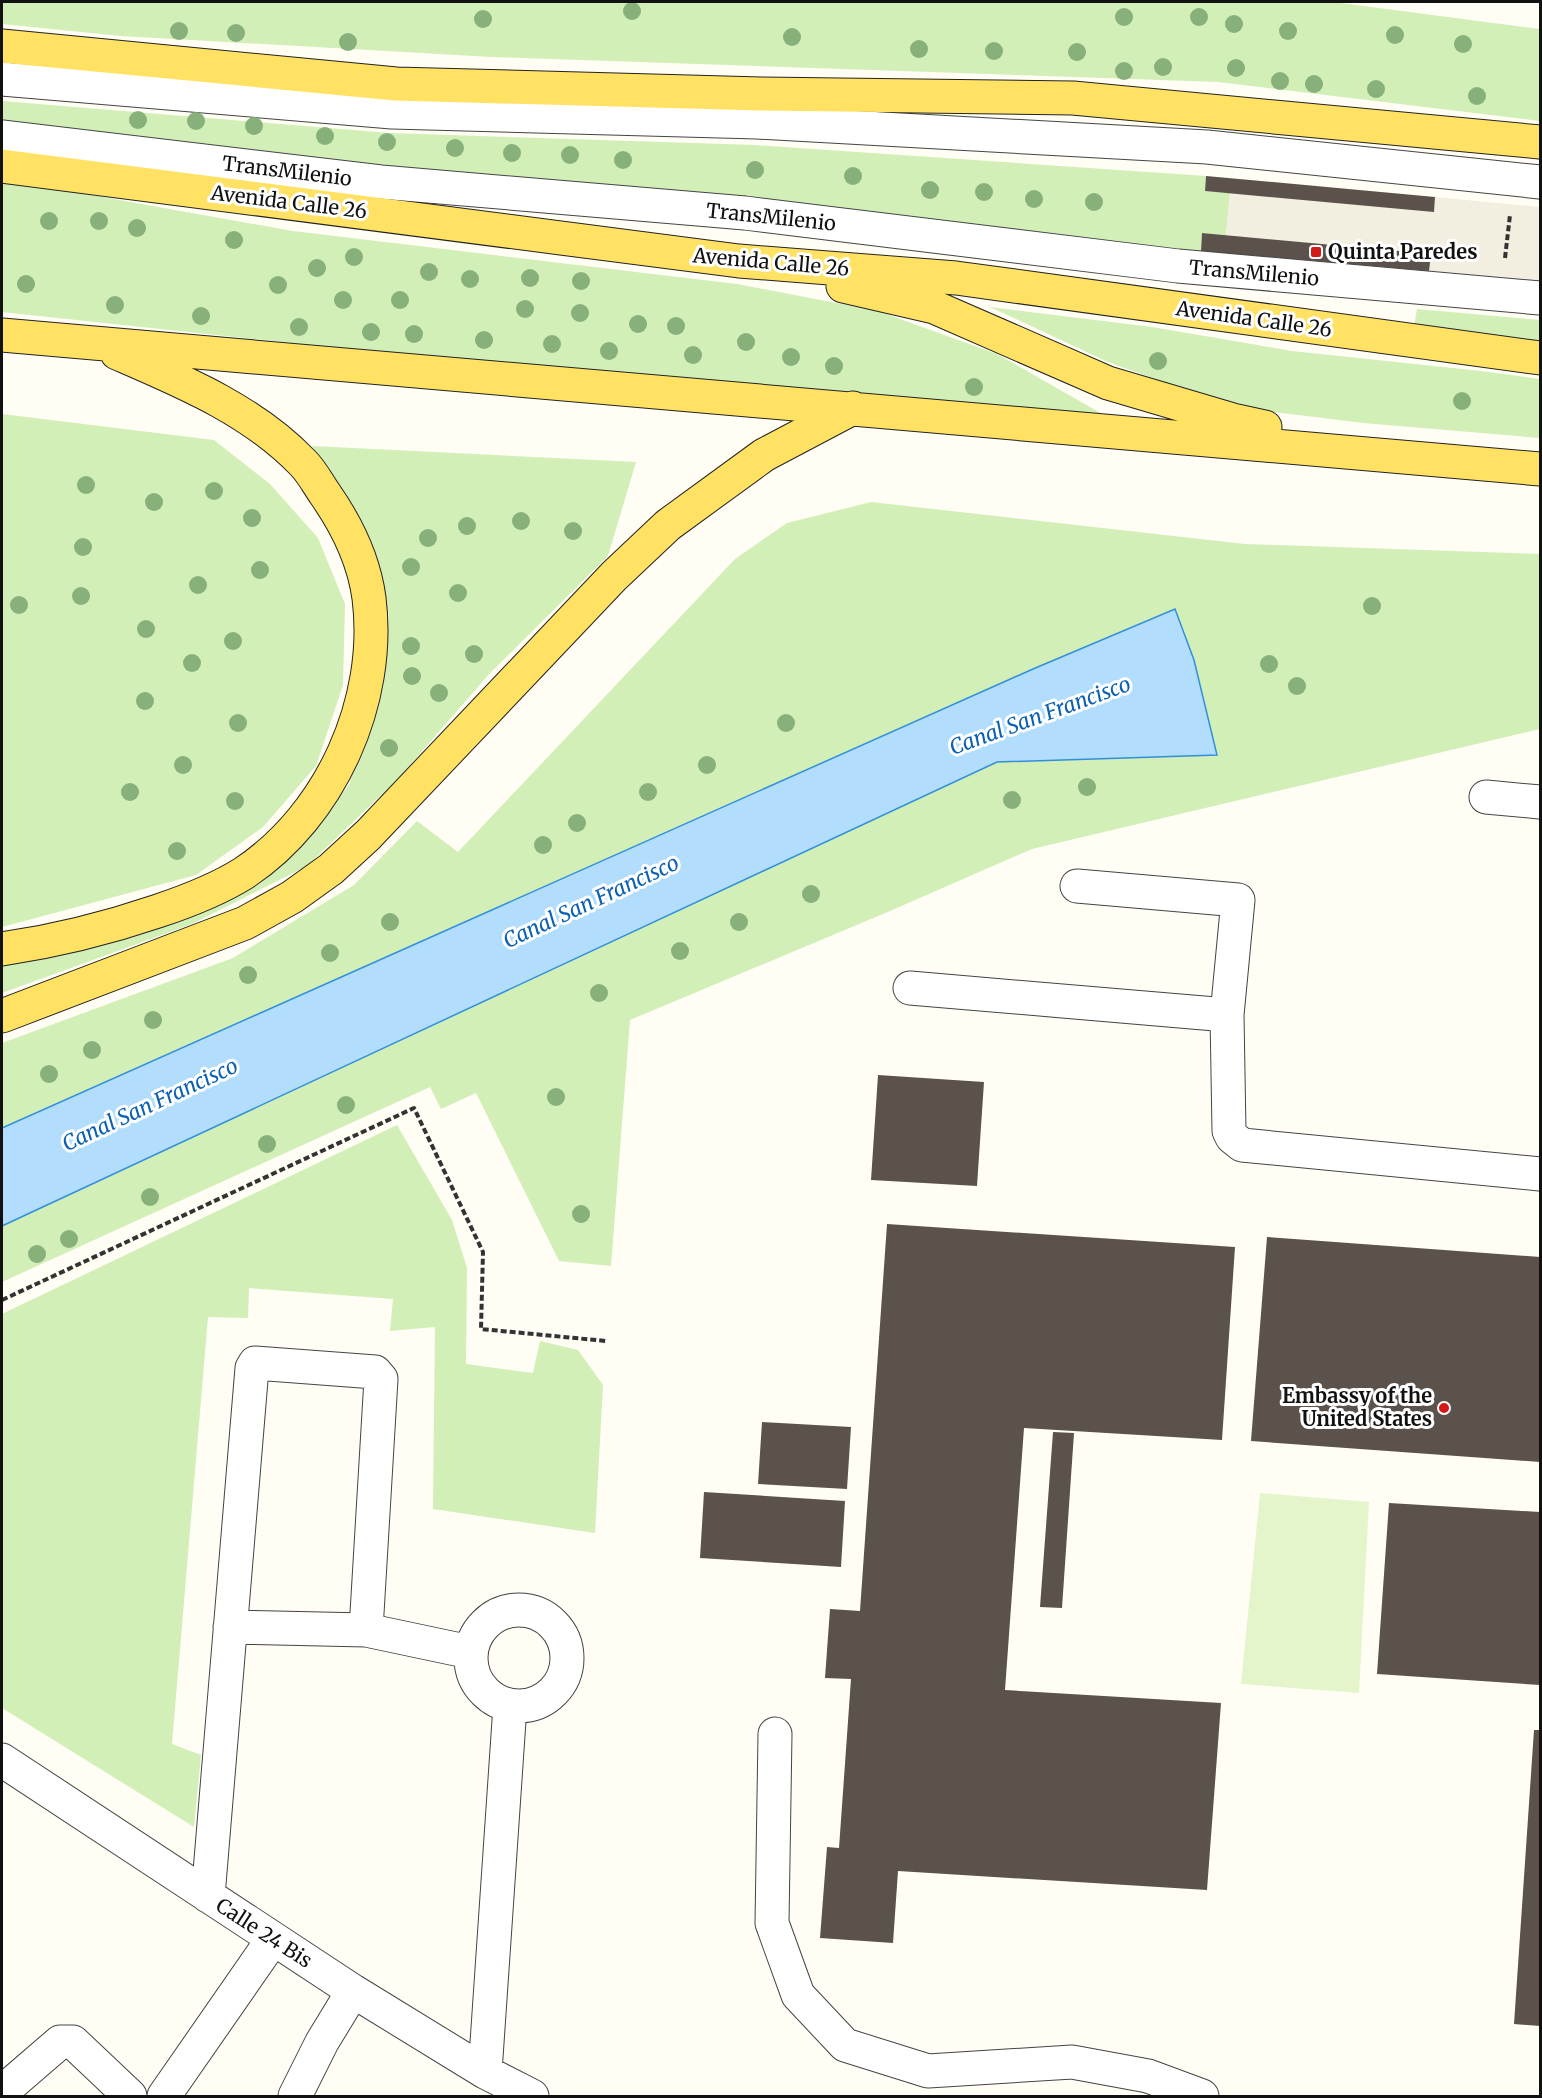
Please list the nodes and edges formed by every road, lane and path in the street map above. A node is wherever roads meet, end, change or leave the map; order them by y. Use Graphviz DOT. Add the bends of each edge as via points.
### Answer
graph roads {
  1 [pos="2,46"];
  2 [pos="2,79"];
  3 [pos="2,137"];
  4 [pos="1540,142"];
  5 [pos="2,166"];
  6 [pos="1540,182"];
  7 [pos="1510,212"];
  8 [pos="1504,259"];
  9 [pos="739,261"];
  10 [pos="1540,298"];
  11 [pos="2,335"];
  12 [pos="90,342"];
  13 [pos="1540,357"];
  14 [pos="853,408"];
  15 [pos="1408,456"];
  16 [pos="1540,469"];
  17 [pos="1486,797"];
  18 [pos="1540,802"];
  19 [pos="1077,886"];
  20 [pos="2,949"];
  21 [pos="910,988"];
  22 [pos="1227,1015"];
  23 [pos="2,1016"];
  24 [pos="1540,1174"];
  25 [pos="2,1300"];
  26 [pos="606,1341"];
  27 [pos="230,1627"];
  28 [pos="366,1630"];
  29 [pos="470,1652"];
  30 [pos="510,1706"];
  31 [pos="775,1734"];
  32 [pos="2,1760"];
  33 [pos="208,1896"];
  34 [pos="273,1939"];
  35 [pos="353,1991"];
  36 [pos="485,2072"];
  37 [pos="111,2091"];
  38 [pos="2,2092"];
  39 [pos="164,2097"];
  40 [pos="295,2097"];
  41 [pos="532,2097"];
  42 [pos="1202,2097"];
  1 -- 4 [label="main road" via="396,84 1073,98"];
  2 -- 6 [label="street" via="392,112 758,122 1207,147"];
  3 -- 10 [label="street, TransMilenio" via="381,182 746,213 1178,266"];
  5 -- 9 [label="main road, Avenida Calle 26"];
  7 -- 8 [label="path"];
  9 -- 13 [label="main road, Avenida Calle 26" via="956,278"];
  9 -- 15 [label="main road" via="934,307 1108,383 1233,420"];
  11 -- 12 [label="main road"];
  12 -- 14 [label="main road"];
  12 -- 20 [label="main road" via="224,402 263,427 304,464 338,512 357,552 366,585 371,638 364,690 347,747 319,799 286,839 244,872 201,897 123,923 54,941"];
  14 -- 15 [label="main road"];
  14 -- 23 [label="main road" via="764,455 668,525 614,576 368,835 292,897 245,923"];
  15 -- 16 [label="main road"];
  17 -- 18 [label="street"];
  19 -- 22 [label="street" via="1238,900"];
  21 -- 22 [label="street"];
  22 -- 24 [label="street" via="1229,1131 1242,1145"];
  25 -- 26 [label="path" via="414,1108 483,1252 481,1329"];
  27 -- 28 [label="street"];
  27 -- 28 [label="street" via="252,1368 259,1362 375,1372 381,1379"];
  27 -- 33 [label="street"];
  28 -- 29 [label="street"];
  29 -- 30 [label="street" via="479,1687 493,1700"];
  29 -- 30 [label="street" via="476,1634 489,1620 506,1611 526,1610 544,1616 558,1629 567,1646 567,1666 560,1684 547,1698 529,1706"];
  30 -- 36 [label="street"];
  31 -- 42 [label="street" via="772,1923 798,1995 845,2045 928,2071 1072,2062 1148,2076"];
  32 -- 33 [label="street, Calle 24 Bis"];
  33 -- 34 [label="street, Calle 24 Bis"];
  34 -- 35 [label="street, Calle 24 Bis"];
  34 -- 39 [label="street"];
  35 -- 36 [label="street, Calle 24 Bis"];
  35 -- 40 [label="street"];
  36 -- 41 [label="street, Calle 24 Bis"];
  37 -- 38 [label="street" via="80,2047 67,2040"];
}
